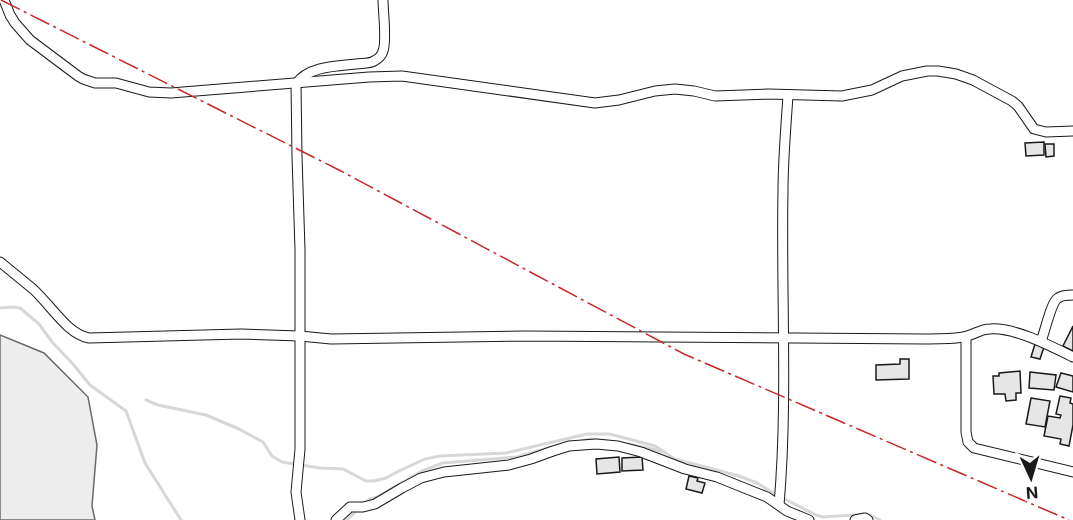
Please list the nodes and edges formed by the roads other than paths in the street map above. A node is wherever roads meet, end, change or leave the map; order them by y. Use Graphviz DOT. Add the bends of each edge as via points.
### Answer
graph roads {
  1 [pos="4,0"];
  2 [pos="383,0"];
  3 [pos="296,84"];
  4 [pos="788,95"];
  5 [pos="1073,131"];
  6 [pos="0,262"];
  7 [pos="1073,295"];
  8 [pos="300,336"];
  9 [pos="966,337"];
  10 [pos="783,338"];
  11 [pos="1041,341"];
  12 [pos="1073,357"];
  13 [pos="1073,472"];
  14 [pos="779,505"];
  15 [pos="300,520"];
  16 [pos="336,520"];
  17 [pos="809,520"];
  18 [pos="855,520"];
  19 [pos="868,520"];
  1 -- 3 [label="street" via="15,23 30,40 90,82 164,93"];
  2 -- 3 [label="street" via="385,45 378,59 312,72"];
  3 -- 4 [label="street" via="402,76 595,103 675,89 715,96"];
  3 -- 8 [label="street"];
  4 -- 5 [label="street" via="842,96 872,90 902,76 947,72 973,80 1012,101 1034,129"];
  4 -- 10 [label="street" via="783,190"];
  6 -- 8 [label="street" via="82,336"];
  7 -- 11 [label="street" via="1054,302"];
  8 -- 10 [label="street"];
  8 -- 15 [label="street"];
  9 -- 10 [label="street"];
  9 -- 11 [label="street" via="996,328"];
  9 -- 13 [label="street" via="968,442 974,448"];
  10 -- 14 [label="street"];
  11 -- 12 [label="street"];
  14 -- 16 [label="street" via="717,477 641,452 596,444 569,446 509,465 421,478 375,504 350,507"];
  14 -- 17 [label="street"];
  18 -- 19 [label="street"];
}
